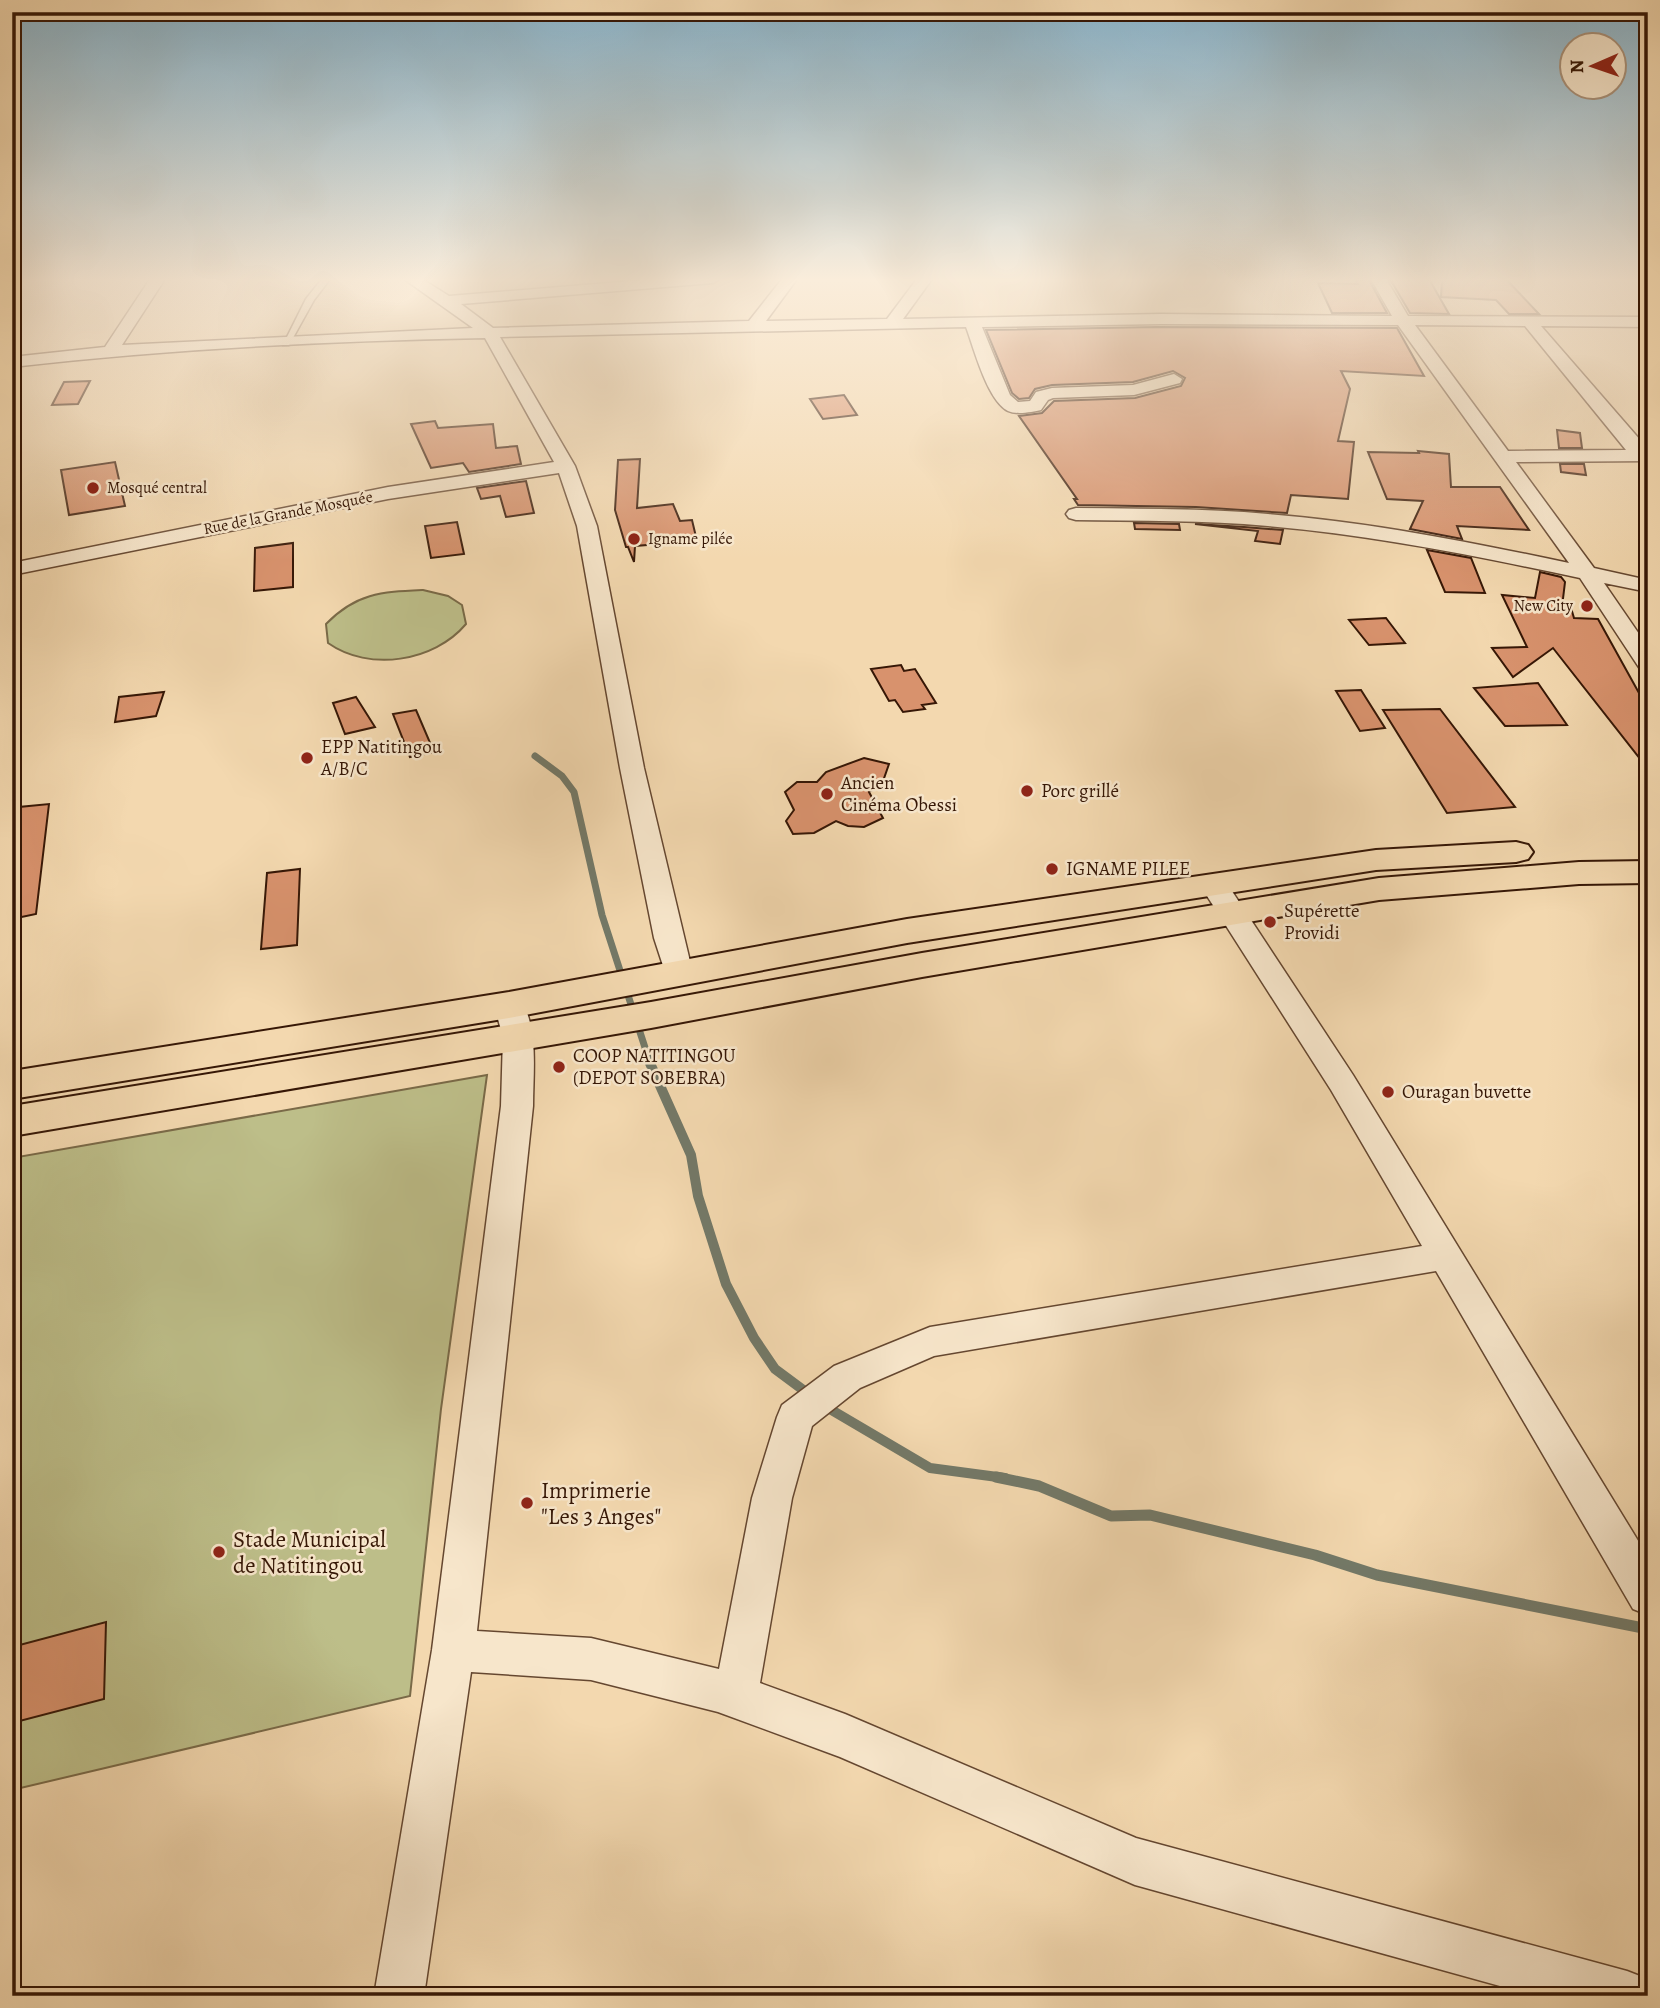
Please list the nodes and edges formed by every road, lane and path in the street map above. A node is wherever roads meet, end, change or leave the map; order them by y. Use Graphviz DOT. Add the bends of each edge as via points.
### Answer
graph roads {
  1 [pos="513,373"];
  2 [pos="992,373"];
  3 [pos="1441,373"];
  4 [pos="1571,373"];
  5 [pos="1174,379"];
  6 [pos="1644,455"];
  7 [pos="1503,457"];
  8 [pos="566,467"];
  9 [pos="1076,514"];
  10 [pos="12,569"];
  11 [pos="1587,573"];
  12 [pos="1648,586"];
  13 [pos="1648,664"];
  14 [pos="1648,848"];
  15 [pos="1648,872"];
  16 [pos="1222,900"];
  17 [pos="907,932"];
  18 [pos="922,965"];
  19 [pos="638,995"];
  20 [pos="513,1021"];
  21 [pos="12,1085"];
  22 [pos="12,1121"];
  23 [pos="1447,1256"];
  24 [pos="1648,1595"];
  25 [pos="453,1650"];
  26 [pos="736,1697"];
  27 [pos="399,1996"];
  28 [pos="1627,1996"];
  1 -- 8 [label="street"];
  2 -- 5 [label="street" via="1002,397 1014,407 1035,406 1042,396 1052,393 1134,390"];
  3 -- 7 [label="street"];
  4 -- 6 [label="street"];
  6 -- 7 [label="street"];
  7 -- 11 [label="street"];
  8 -- 10 [label="street, Rue de la Grande Mosquée" via="388,493"];
  8 -- 19 [label="street" via="587,526 668,938"];
  9 -- 11 [label="street" via="1253,519 1409,538"];
  11 -- 12 [label="street"];
  11 -- 13 [label="street"];
  14 -- 16 [label="highway" via="1376,860"];
  15 -- 16 [label="highway" via="1579,873"];
  16 -- 17 [label="highway"];
  16 -- 18 [label="highway"];
  16 -- 23 [label="street" via="1342,1083"];
  17 -- 18 [label="highway"];
  17 -- 19 [label="highway"];
  18 -- 19 [label="highway"];
  19 -- 20 [label="highway"];
  20 -- 21 [label="highway"];
  20 -- 22 [label="highway"];
  20 -- 25 [label="street" via="515,1120"];
  23 -- 24 [label="street"];
  23 -- 26 [label="street" via="930,1342 847,1377 796,1417 772,1498"];
  25 -- 26 [label="street" via="591,1659"];
  25 -- 27 [label="street"];
  26 -- 28 [label="street" via="845,1736 1135,1861"];
}
